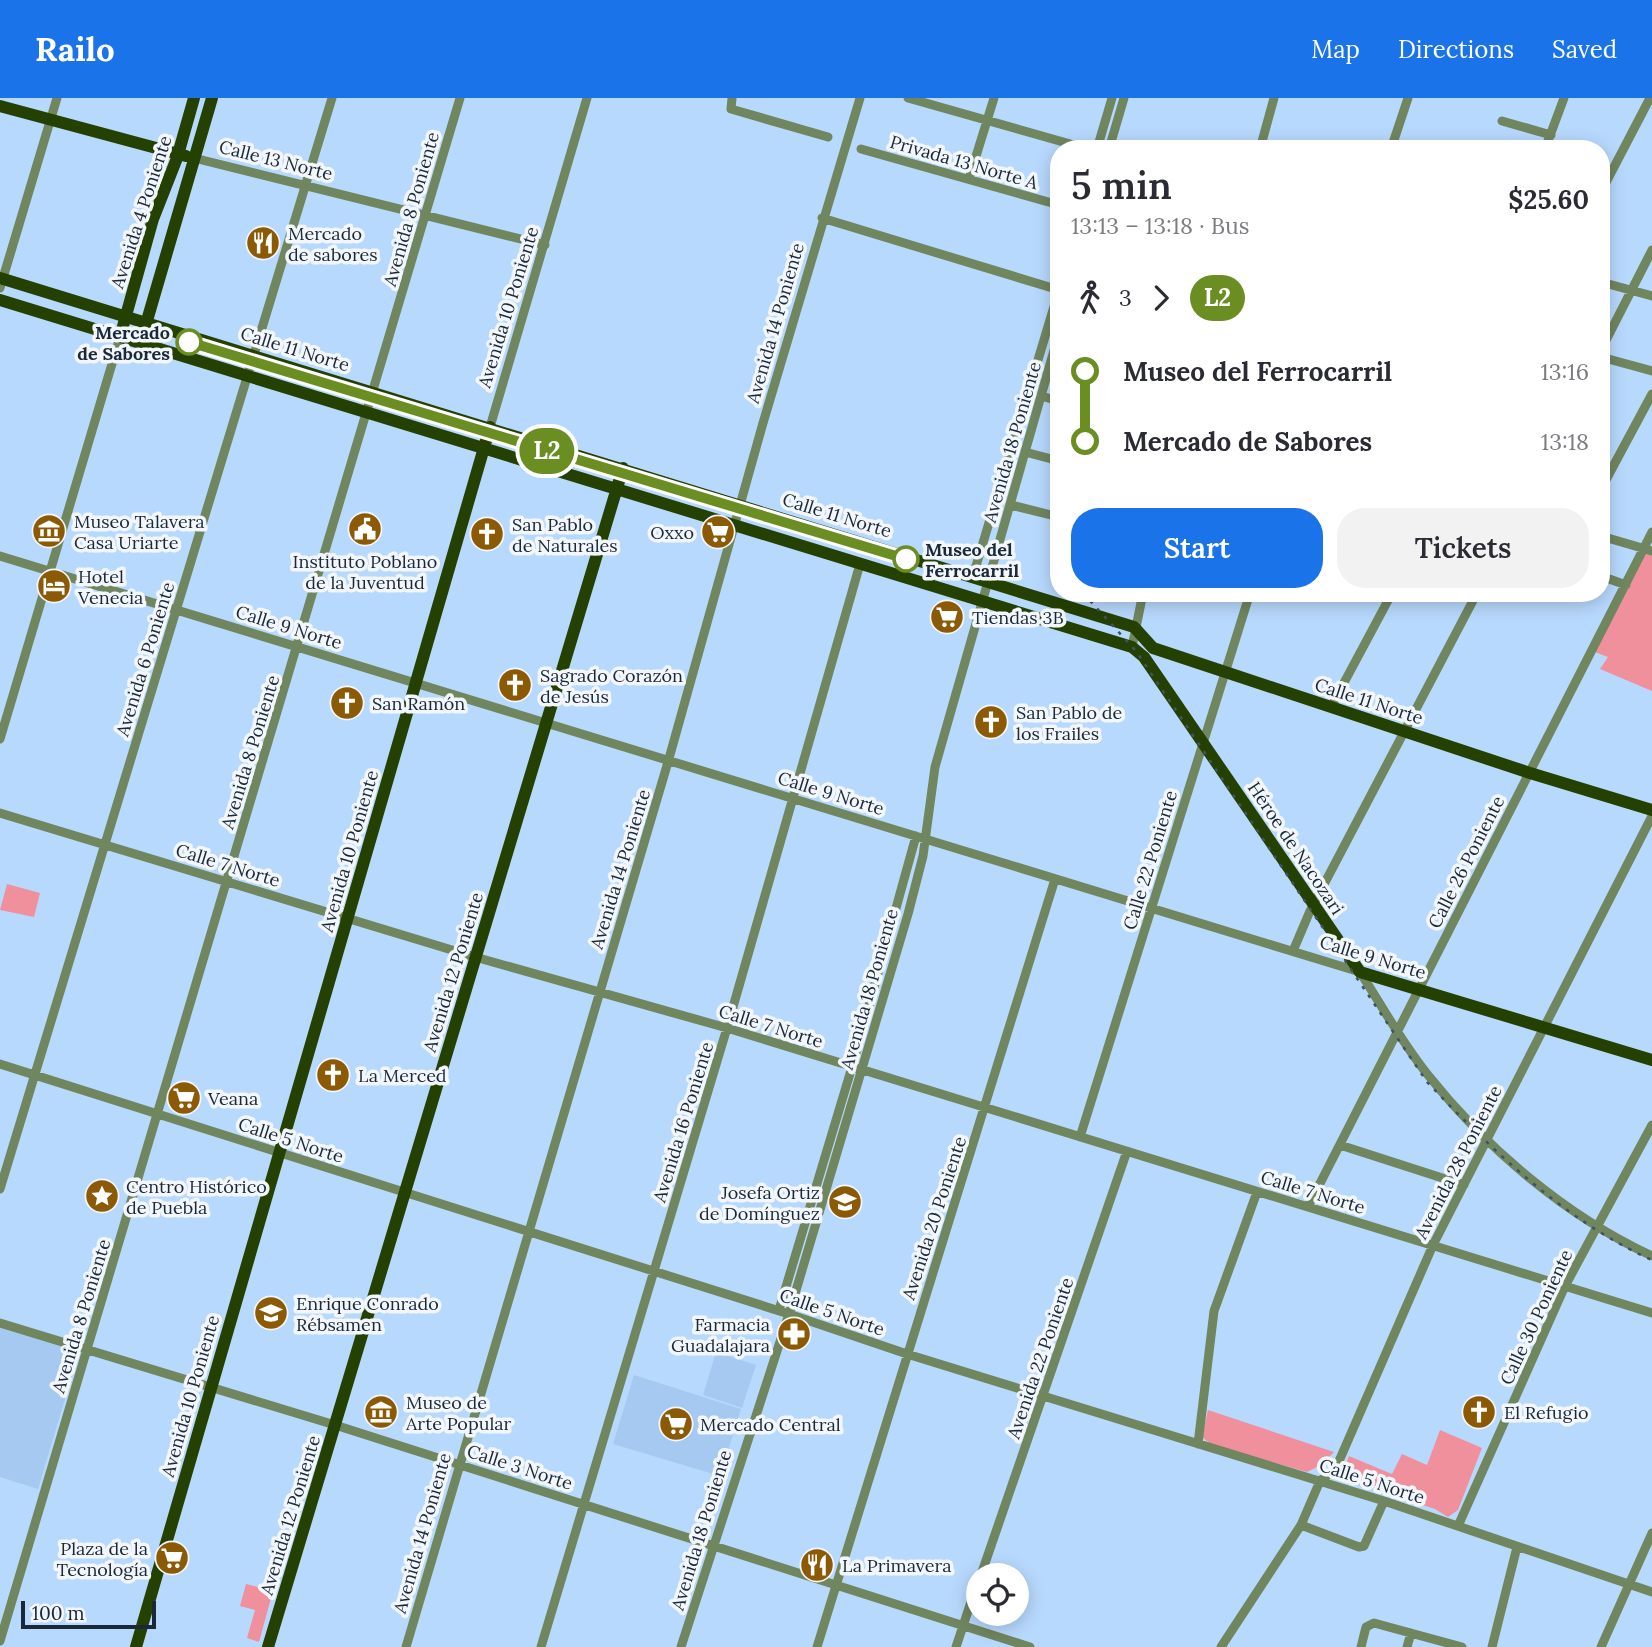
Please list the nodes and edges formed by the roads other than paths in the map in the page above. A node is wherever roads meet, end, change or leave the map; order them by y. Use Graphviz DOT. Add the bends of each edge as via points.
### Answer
graph roads {
  1 [pos="57,98"];
  2 [pos="194,98"];
  3 [pos="212,98"];
  4 [pos="332,98"];
  5 [pos="460,98"];
  6 [pos="587,98"];
  7 [pos="732,98"];
  8 [pos="860,98"];
  9 [pos="908,98"];
  10 [pos="994,98"];
  11 [pos="1112,98"];
  12 [pos="1124,98"];
  13 [pos="1274,98"];
  14 [pos="1408,98"];
  15 [pos="1564,98"];
  16 [pos="1650,98"];
  17 [pos="0,106"];
  18 [pos="51,120"];
  19 [pos="988,120"];
  20 [pos="1502,121"];
  21 [pos="1551,135"];
  22 [pos="828,137"];
  23 [pos="1057,140"];
  24 [pos="1100,140"];
  25 [pos="1112,140"];
  26 [pos="1262,140"];
  27 [pos="1394,140"];
  28 [pos="1549,140"];
  29 [pos="861,149"];
  30 [pos="178,154"];
  31 [pos="194,158"];
  32 [pos="1610,174"];
  33 [pos="969,179"];
  34 [pos="305,185"];
  35 [pos="1050,202"];
  36 [pos="426,215"];
  37 [pos="822,218"];
  38 [pos="545,245"];
  39 [pos="145,249"];
  40 [pos="1652,250"];
  41 [pos="160,278"];
  42 [pos="1,282"];
  43 [pos="1610,284"];
  44 [pos="1050,287"];
  45 [pos="1631,290"];
  46 [pos="1652,296"];
  47 [pos="0,300"];
  48 [pos="126,318"];
  49 [pos="1050,320"];
  50 [pos="146,324"];
  51 [pos="1610,332"];
  52 [pos="120,337"];
  53 [pos="255,354"];
  54 [pos="1610,359"];
  55 [pos="1050,364"];
  56 [pos="1652,371"];
  57 [pos="249,376"];
  58 [pos="374,391"];
  59 [pos="1652,394"];
  60 [pos="1041,396"];
  61 [pos="1050,398"];
  62 [pos="368,413"];
  63 [pos="491,427"];
  64 [pos="484,449"];
  65 [pos="1025,452"];
  66 [pos="1050,459"];
  67 [pos="622,468"];
  68 [pos="1610,472"];
  69 [pos="616,489"];
  70 [pos="740,504"];
  71 [pos="1011,505"];
  72 [pos="1050,515"];
  73 [pos="734,525"];
  74 [pos="1652,532"];
  75 [pos="1610,539"];
  76 [pos="1648,550"];
  77 [pos="0,556"];
  78 [pos="860,564"];
  79 [pos="50,572"];
  80 [pos="973,576"];
  81 [pos="1610,579"];
  82 [pos="989,580"];
  83 [pos="1626,585"];
  84 [pos="1050,599"];
  85 [pos="983,602"];
  86 [pos="1058,602"];
  87 [pos="1141,602"];
  88 [pos="1247,602"];
  89 [pos="1387,602"];
  90 [pos="1472,602"];
  91 [pos="177,611"];
  92 [pos="1134,626"];
  93 [pos="298,648"];
  94 [pos="1132,648"];
  95 [pos="1225,673"];
  96 [pos="416,684"];
  97 [pos="1331,707"];
  98 [pos="545,724"];
  99 [pos="1406,732"];
  100 [pos="0,739"];
  101 [pos="1203,743"];
  102 [pos="668,762"];
  103 [pos="1530,773"];
  104 [pos="793,800"];
  105 [pos="1652,810"];
  106 [pos="0,813"];
  107 [pos="1652,816"];
  108 [pos="920,838"];
  109 [pos="105,845"];
  110 [pos="904,878"];
  111 [pos="1055,879"];
  112 [pos="227,881"];
  113 [pos="916,882"];
  114 [pos="1314,904"];
  115 [pos="1151,908"];
  116 [pos="895,910"];
  117 [pos="908,914"];
  118 [pos="348,918"];
  119 [pos="886,945"];
  120 [pos="897,949"];
  121 [pos="1293,951"];
  122 [pos="475,957"];
  123 [pos="1360,972"];
  124 [pos="1418,989"];
  125 [pos="872,992"];
  126 [pos="599,993"];
  127 [pos="884,995"];
  128 [pos="1542,1027"];
  129 [pos="727,1028"];
  130 [pos="1398,1031"];
  131 [pos="1652,1060"];
  132 [pos="0,1064"];
  133 [pos="852,1067"];
  134 [pos="862,1070"];
  135 [pos="35,1075"];
  136 [pos="985,1108"];
  137 [pos="158,1114"];
  138 [pos="1652,1125"];
  139 [pos="1080,1137"];
  140 [pos="1487,1139"];
  141 [pos="1340,1145"];
  142 [pos="1127,1151"];
  143 [pos="280,1153"];
  144 [pos="1464,1185"];
  145 [pos="0,1189"];
  146 [pos="405,1192"];
  147 [pos="1257,1192"];
  148 [pos="1308,1207"];
  149 [pos="1597,1227"];
  150 [pos="529,1232"];
  151 [pos="1433,1245"];
  152 [pos="1652,1256"];
  153 [pos="655,1272"];
  154 [pos="1565,1286"];
  155 [pos="784,1312"];
  156 [pos="1652,1313"];
  157 [pos="0,1323"];
  158 [pos="87,1350"];
  159 [pos="907,1354"];
  160 [pos="210,1386"];
  161 [pos="1045,1395"];
  162 [pos="335,1424"];
  163 [pos="1198,1444"];
  164 [pos="458,1464"];
  165 [pos="1320,1481"];
  166 [pos="1384,1501"];
  167 [pos="584,1504"];
  168 [pos="1301,1525"];
  169 [pos="1458,1526"];
  170 [pos="1652,1533"];
  171 [pos="713,1545"];
  172 [pos="1517,1547"];
  173 [pos="985,1563"];
  174 [pos="1630,1586"];
  175 [pos="836,1587"];
  176 [pos="1652,1592"];
  177 [pos="966,1616"];
  178 [pos="963,1625"];
  179 [pos="1411,1633"];
  180 [pos="0,1641"];
  181 [pos="1449,1645"];
  182 [pos="136,1647"];
  183 [pos="268,1647"];
  184 [pos="406,1647"];
  185 [pos="541,1647"];
  186 [pos="681,1647"];
  187 [pos="817,1647"];
  188 [pos="956,1647"];
  189 [pos="1030,1647"];
  190 [pos="1222,1647"];
  191 [pos="1362,1647"];
  192 [pos="1407,1647"];
  193 [pos="1462,1647"];
  194 [pos="1492,1647"];
  195 [pos="1601,1647"];
  1 -- 18 [label="street"];
  2 -- 30 [label="main road, Avenida 4 Poniente"];
  3 -- 31 [label="main road, Avenida 4 Poniente"];
  4 -- 34 [label="street, Avenida 6 Poniente"];
  5 -- 36 [label="street, Avenida 8 Poniente"];
  6 -- 38 [label="street, Avenida 10 Poniente"];
  7 -- 22 [label="street" via="731,109"];
  8 -- 37 [label="street, Avenida 14 Poniente"];
  9 -- 19 [label="street"];
  10 -- 19 [label="street"];
  11 -- 24 [label="street"];
  12 -- 25 [label="street"];
  13 -- 26 [label="street"];
  14 -- 27 [label="street"];
  15 -- 21 [label="street"];
  16 -- 32 [label="street"];
  17 -- 18 [label="main road, Calle 13 Norte"];
  18 -- 30 [label="main road, Calle 13 Norte"];
  18 -- 42 [label="street"];
  19 -- 23 [label="street"];
  19 -- 33 [label="street"];
  20 -- 21 [label="street"];
  21 -- 28 [label="street"];
  29 -- 33 [label="street, Privada 13 Norte A"];
  30 -- 31 [label="main road, Calle 13 Norte"];
  30 -- 39 [label="main road, Avenida 4 Poniente"];
  31 -- 34 [label="street, Calle 13 Norte"];
  31 -- 41 [label="main road, Avenida 4 Poniente"];
  33 -- 35 [label="street, Privada 13 Norte A"];
  34 -- 36 [label="street, Calle 13 Norte"];
  34 -- 53 [label="street, Avenida 6 Poniente"];
  36 -- 38 [label="street, Calle 13 Norte"];
  36 -- 58 [label="street, Avenida 8 Poniente"];
  37 -- 44 [label="street"];
  37 -- 70 [label="street, Avenida 14 Poniente"];
  38 -- 63 [label="street, Avenida 10 Poniente"];
  39 -- 41 [label="main road" via="148,271"];
  39 -- 48 [label="main road, Avenida 4 Poniente"];
  40 -- 45 [label="street"];
  41 -- 50 [label="main road, Avenida 4 Poniente"];
  42 -- 48 [label="main road, Calle 11 Norte"];
  43 -- 45 [label="street"];
  45 -- 46 [label="street"];
  45 -- 51 [label="street"];
  47 -- 52 [label="main road"];
  48 -- 50 [label="main road, Calle 11 Norte"];
  48 -- 52 [label="main road, Avenida 4 Poniente"];
  49 -- 80 [label="street, Avenida 18 Poniente"];
  50 -- 53 [label="main road, Calle 11 Norte"];
  52 -- 57 [label="main road"];
  52 -- 79 [label="street"];
  53 -- 57 [label="street, Avenida 6 Poniente"];
  53 -- 58 [label="main road, Calle 11 Norte"];
  54 -- 56 [label="street"];
  55 -- 60 [label="street, Avenida 18 Poniente"];
  57 -- 62 [label="main road"];
  57 -- 91 [label="street, Avenida 6 Poniente"];
  58 -- 62 [label="street, Avenida 8 Poniente"];
  58 -- 63 [label="main road, Calle 11 Norte"];
  59 -- 68 [label="street"];
  60 -- 61 [label="street"];
  60 -- 65 [label="street, Avenida 18 Poniente"];
  62 -- 64 [label="main road"];
  62 -- 93 [label="street, Avenida 8 Poniente"];
  63 -- 64 [label="main road, Avenida 10 Poniente"];
  63 -- 67 [label="main road, Calle 11 Norte"];
  64 -- 69 [label="main road"];
  64 -- 96 [label="main road, Avenida 10 Poniente"];
  65 -- 66 [label="street"];
  65 -- 71 [label="street, Avenida 18 Poniente"];
  67 -- 69 [label="main road, Avenida 12 Poniente"];
  67 -- 70 [label="main road, Calle 11 Norte"];
  69 -- 73 [label="main road"];
  69 -- 98 [label="main road, Avenida 12 Poniente"];
  70 -- 73 [label="street, Avenida 14 Poniente"];
  70 -- 80 [label="main road, Calle 11 Norte"];
  71 -- 72 [label="street"];
  71 -- 82 [label="street, Avenida 18 Poniente"];
  73 -- 78 [label="main road"];
  73 -- 102 [label="street, Avenida 14 Poniente"];
  74 -- 76 [label="street, Calle 26 Poniente"];
  75 -- 76 [label="street"];
  76 -- 83 [label="street, Calle 26 Poniente"];
  77 -- 79 [label="street, Calle 9 Norte"];
  78 -- 85 [label="main road"];
  78 -- 104 [label="street, Avenida 16 Poniente"];
  79 -- 91 [label="street, Calle 9 Norte"];
  79 -- 100 [label="street"];
  80 -- 82 [label="main road, Calle 11 Norte"];
  81 -- 83 [label="street"];
  82 -- 84 [label="main road, Calle 11 Norte"];
  82 -- 85 [label="street, Avenida 18 Poniente"];
  83 -- 103 [label="street, Calle 26 Poniente"];
  85 -- 94 [label="main road"];
  85 -- 108 [label="street, Avenida 18 Poniente" via="935,767"];
  86 -- 92 [label="main road, Calle 11 Norte"];
  87 -- 92 [label="street"];
  88 -- 95 [label="street, Calle 22 Poniente"];
  89 -- 97 [label="street"];
  90 -- 99 [label="street"];
  91 -- 93 [label="street, Calle 9 Norte"];
  91 -- 109 [label="street, Avenida 6 Poniente"];
  92 -- 94 [label="street"];
  92 -- 95 [label="main road, Calle 11 Norte" via="1153,648"];
  93 -- 96 [label="street, Calle 9 Norte"];
  93 -- 112 [label="street, Avenida 8 Poniente"];
  94 -- 101 [label="main road, Héroe de Nacozari" via="1144,657"];
  95 -- 97 [label="main road, Calle 11 Norte"];
  95 -- 101 [label="street, Calle 22 Poniente"];
  96 -- 98 [label="street, Calle 9 Norte"];
  96 -- 118 [label="main road, Avenida 10 Poniente"];
  97 -- 99 [label="main road, Calle 11 Norte"];
  98 -- 102 [label="street, Calle 9 Norte"];
  98 -- 122 [label="main road, Avenida 12 Poniente"];
  99 -- 103 [label="main road, Calle 11 Norte"];
  99 -- 114 [label="street"];
  101 -- 114 [label="main road, Héroe de Nacozari"];
  101 -- 115 [label="street, Calle 22 Poniente"];
  102 -- 104 [label="street, Calle 9 Norte"];
  102 -- 126 [label="street, Avenida 14 Poniente"];
  103 -- 105 [label="main road, Calle 11 Norte"];
  103 -- 124 [label="street, Calle 26 Poniente"];
  104 -- 108 [label="street, Calle 9 Norte"];
  104 -- 129 [label="street, Avenida 16 Poniente"];
  106 -- 109 [label="street, Calle 7 Norte"];
  107 -- 128 [label="street, Avenida 28 Poniente"];
  108 -- 110 [label="street, Avenida 18 Poniente"];
  108 -- 111 [label="street, Calle 9 Norte"];
  108 -- 113 [label="street, Avenida 18 Poniente"];
  109 -- 112 [label="street, Calle 7 Norte"];
  109 -- 135 [label="street, Avenida 6 Poniente"];
  110 -- 113 [label="street"];
  110 -- 116 [label="street, Avenida 18 Poniente"];
  111 -- 115 [label="street, Calle 9 Norte"];
  111 -- 136 [label="street, Avenida 20 Poniente"];
  112 -- 118 [label="street, Calle 7 Norte"];
  112 -- 137 [label="street, Avenida 8 Poniente"];
  113 -- 117 [label="street, Avenida 18 Poniente"];
  114 -- 121 [label="street"];
  114 -- 123 [label="main road, Héroe de Nacozari"];
  115 -- 121 [label="street, Calle 9 Norte"];
  115 -- 139 [label="street, Calle 22 Poniente"];
  116 -- 117 [label="street"];
  116 -- 119 [label="street, Avenida 18 Poniente"];
  117 -- 120 [label="street, Avenida 18 Poniente"];
  118 -- 122 [label="street, Calle 7 Norte"];
  118 -- 143 [label="main road, Avenida 10 Poniente"];
  119 -- 120 [label="street"];
  119 -- 125 [label="street, Avenida 18 Poniente"];
  120 -- 127 [label="street, Avenida 18 Poniente"];
  121 -- 123 [label="street, Calle 9 Norte"];
  122 -- 126 [label="street, Calle 7 Norte"];
  122 -- 146 [label="main road, Avenida 12 Poniente"];
  123 -- 124 [label="main road, Calle 9 Norte"];
  123 -- 130 [label="street, Héroe de Nacozari"];
  124 -- 128 [label="main road, Calle 9 Norte"];
  124 -- 130 [label="street, Calle 26 Poniente"];
  125 -- 127 [label="street"];
  125 -- 133 [label="street, Avenida 18 Poniente"];
  126 -- 129 [label="street, Calle 7 Norte"];
  126 -- 150 [label="street, Avenida 14 Poniente"];
  127 -- 134 [label="street, Avenida 18 Poniente"];
  128 -- 131 [label="main road, Calle 9 Norte"];
  128 -- 140 [label="street, Avenida 28 Poniente"];
  129 -- 133 [label="street, Calle 7 Norte"];
  129 -- 153 [label="street, Avenida 16 Poniente"];
  130 -- 140 [label="street, Héroe de Nacozari" via="1428,1075"];
  130 -- 141 [label="street, Calle 26 Poniente"];
  132 -- 135 [label="street, Calle 5 Norte"];
  133 -- 134 [label="street, Calle 7 Norte"];
  133 -- 155 [label="street, Avenida 18 Poniente"];
  134 -- 136 [label="street, Calle 7 Norte"];
  134 -- 155 [label="street, Avenida 18 Poniente"];
  135 -- 137 [label="street, Calle 5 Norte"];
  135 -- 145 [label="street, Avenida 6 Poniente"];
  136 -- 139 [label="street, Calle 7 Norte"];
  136 -- 159 [label="street, Avenida 20 Poniente"];
  137 -- 143 [label="street, Calle 5 Norte"];
  137 -- 158 [label="street, Avenida 8 Poniente"];
  138 -- 149 [label="street, Calle 30 Poniente"];
  139 -- 142 [label="street, Calle 7 Norte"];
  140 -- 144 [label="street, Avenida 28 Poniente"];
  140 -- 149 [label="street, Héroe de Nacozari"];
  141 -- 144 [label="street"];
  141 -- 148 [label="street, Calle 26 Poniente"];
  142 -- 147 [label="street, Calle 7 Norte"];
  142 -- 161 [label="street, Avenida 22 Poniente"];
  143 -- 146 [label="street, Calle 5 Norte"];
  143 -- 160 [label="main road, Avenida 10 Poniente"];
  144 -- 151 [label="street, Avenida 28 Poniente"];
  146 -- 150 [label="street, Calle 5 Norte"];
  146 -- 162 [label="main road, Avenida 12 Poniente"];
  147 -- 148 [label="street, Calle 7 Norte"];
  147 -- 163 [label="street" via="1214,1311"];
  148 -- 151 [label="street, Calle 7 Norte"];
  149 -- 152 [label="street, Héroe de Nacozari"];
  149 -- 154 [label="street, Calle 30 Poniente"];
  150 -- 153 [label="street, Calle 5 Norte"];
  150 -- 164 [label="street, Avenida 14 Poniente"];
  151 -- 154 [label="street, Calle 7 Norte"];
  151 -- 165 [label="street, Avenida 28 Poniente" via="1336,1468"];
  153 -- 155 [label="street, Calle 5 Norte"];
  153 -- 167 [label="street, Avenida 16 Poniente"];
  154 -- 156 [label="street, Calle 7 Norte"];
  154 -- 169 [label="street, Calle 30 Poniente"];
  155 -- 159 [label="street, Calle 5 Norte"];
  155 -- 171 [label="street, Avenida 18 Poniente"];
  157 -- 158 [label="street, Calle 3 Norte"];
  158 -- 160 [label="street, Calle 3 Norte"];
  158 -- 180 [label="street, Avenida 8 Poniente"];
  159 -- 161 [label="street, Calle 5 Norte"];
  159 -- 175 [label="street, Avenida 20 Poniente"];
  160 -- 162 [label="street, Calle 3 Norte"];
  160 -- 182 [label="main road, Avenida 10 Poniente"];
  161 -- 163 [label="street, Calle 5 Norte"];
  161 -- 173 [label="street, Avenida 22 Poniente"];
  162 -- 164 [label="street, Calle 3 Norte"];
  162 -- 183 [label="main road, Avenida 12 Poniente"];
  163 -- 165 [label="street, Calle 5 Norte"];
  164 -- 167 [label="street, Calle 3 Norte"];
  164 -- 184 [label="street, Avenida 14 Poniente"];
  165 -- 166 [label="street, Calle 5 Norte"];
  165 -- 168 [label="street, Avenida 28 Poniente"];
  166 -- 168 [label="street" via="1364,1546"];
  166 -- 169 [label="street, Calle 5 Norte"];
  167 -- 171 [label="street, Calle 3 Norte"];
  167 -- 185 [label="street, Avenida 16 Poniente"];
  168 -- 190 [label="street, Avenida 28 Poniente"];
  169 -- 172 [label="street, Calle 5 Norte"];
  170 -- 174 [label="street"];
  171 -- 175 [label="street, Calle 3 Norte"];
  171 -- 186 [label="street, Avenida 18 Poniente"];
  172 -- 174 [label="street, Calle 5 Norte"];
  172 -- 194 [label="street"];
  174 -- 176 [label="street, Calle 5 Norte"];
  174 -- 195 [label="street"];
  175 -- 178 [label="street, Calle 3 Norte"];
  175 -- 187 [label="street, Avenida 20 Poniente"];
  177 -- 178 [label="street"];
  178 -- 188 [label="street"];
  178 -- 189 [label="street, Calle 3 Norte"];
  179 -- 181 [label="street"];
  179 -- 191 [label="street" via="1369,1624"];
  179 -- 192 [label="street"];
  181 -- 193 [label="street"];
}
